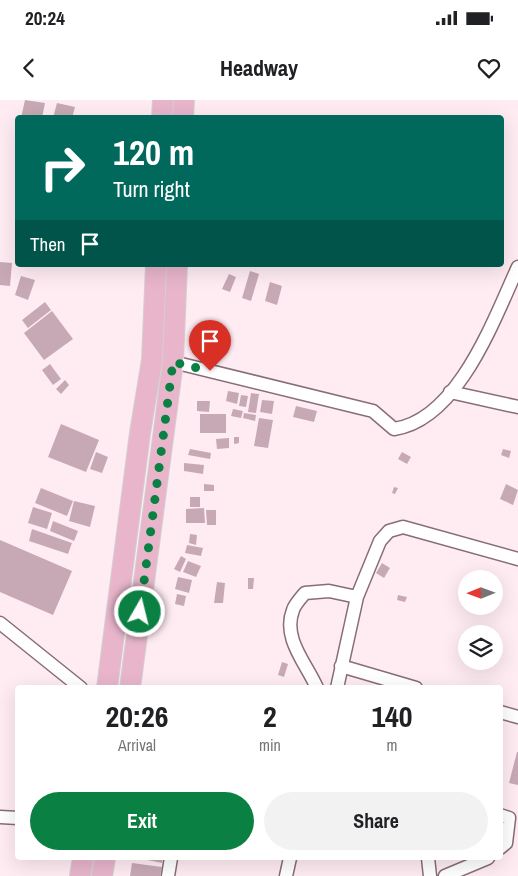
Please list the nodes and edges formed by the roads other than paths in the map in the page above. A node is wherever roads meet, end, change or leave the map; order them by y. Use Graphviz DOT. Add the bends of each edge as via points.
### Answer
graph roads {
  1 [pos="163,100"];
  2 [pos="184,100"];
  3 [pos="162,115"];
  4 [pos="183,115"];
  5 [pos="156,267"];
  6 [pos="177,267"];
  7 [pos="518,267"];
  8 [pos="173,362"];
  9 [pos="450,392"];
  10 [pos="518,407"];
  11 [pos="518,559"];
  12 [pos="357,597"];
  13 [pos="0,623"];
  14 [pos="342,666"];
  15 [pos="77,685"];
  16 [pos="107,685"];
  17 [pos="130,685"];
  18 [pos="315,685"];
  19 [pos="338,685"];
  20 [pos="406,685"];
  21 [pos="503,713"];
  22 [pos="518,717"];
  23 [pos="503,816"];
  24 [pos="0,817"];
  25 [pos="15,818"];
  26 [pos="503,846"];
  27 [pos="83,860"];
  28 [pos="105,860"];
  29 [pos="171,860"];
  30 [pos="290,860"];
  31 [pos="428,860"];
  32 [pos="483,860"];
  33 [pos="80,876"];
  34 [pos="102,876"];
  35 [pos="168,876"];
  36 [pos="286,876"];
  37 [pos="430,876"];
  38 [pos="445,876"];
  1 -- 3 [label="main road"];
  2 -- 4 [label="main road"];
  5 -- 16 [label="main road" via="152,360"];
  6 -- 8 [label="main road"];
  7 -- 9 [label="street" via="471,366"];
  8 -- 9 [label="street" via="373,411 394,429 424,419"];
  8 -- 17 [label="main road"];
  9 -- 10 [label="street"];
  11 -- 12 [label="street" via="403,527 389,531 380,541"];
  12 -- 14 [label="street"];
  12 -- 18 [label="street" via="330,590 305,593 293,609 290,633"];
  13 -- 15 [label="street"];
  14 -- 19 [label="street"];
  14 -- 20 [label="street"];
  21 -- 22 [label="street"];
  23 -- 26 [label="street" via="510,818"];
  24 -- 25 [label="street"];
  27 -- 33 [label="main road"];
  28 -- 34 [label="main road"];
  29 -- 35 [label="street"];
  30 -- 36 [label="street"];
  31 -- 37 [label="street"];
  32 -- 38 [label="street"];
}
